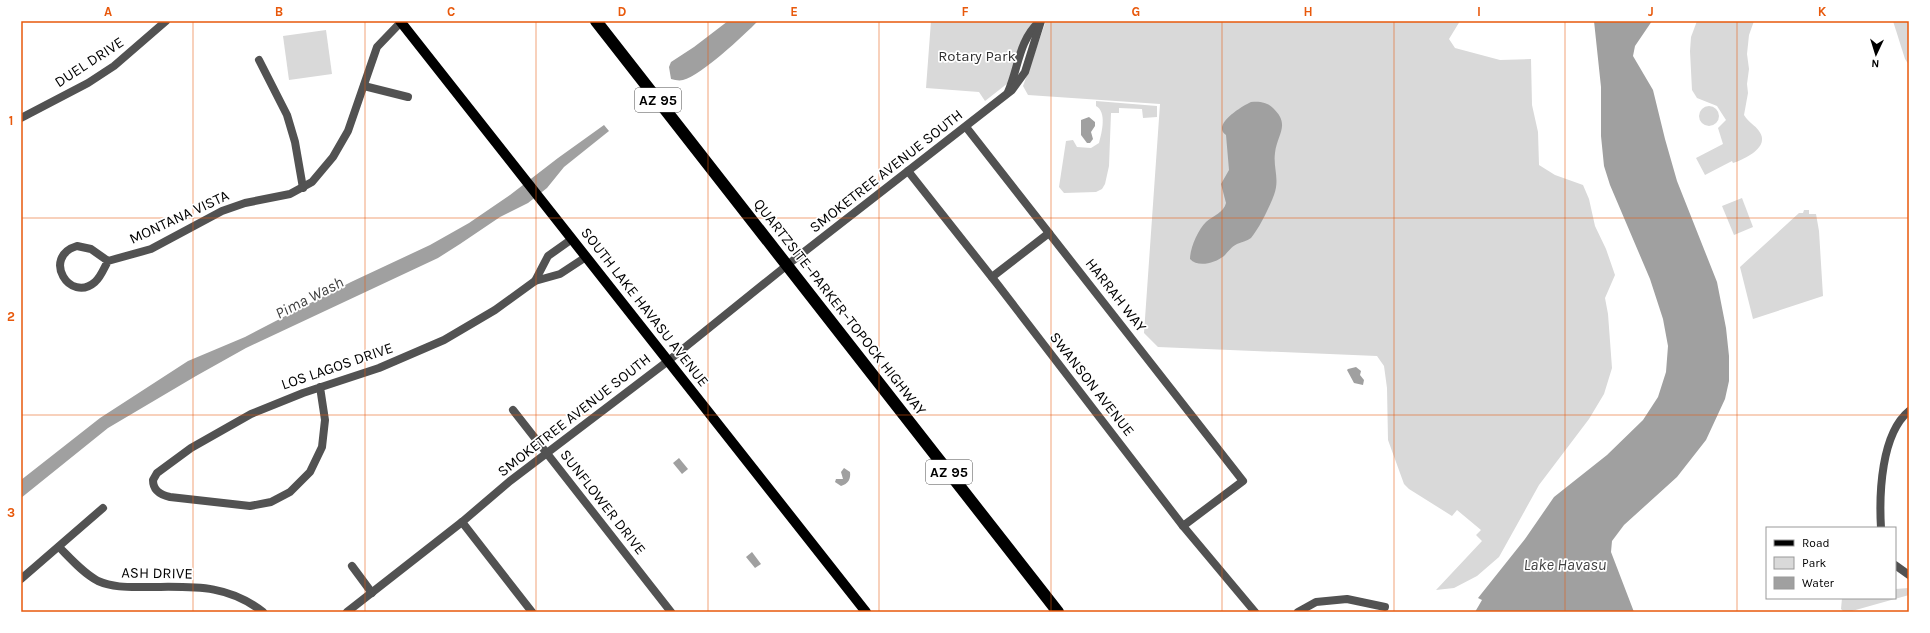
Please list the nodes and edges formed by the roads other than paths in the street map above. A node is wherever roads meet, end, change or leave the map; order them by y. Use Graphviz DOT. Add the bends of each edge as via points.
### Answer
graph roads {
  1 [pos="166,21"];
  2 [pos="596,21"];
  3 [pos="1041,21"];
  4 [pos="401,22"];
  5 [pos="259,60"];
  6 [pos="364,86"];
  7 [pos="1007,94"];
  8 [pos="408,97"];
  9 [pos="21,118"];
  10 [pos="966,127"];
  11 [pos="908,171"];
  12 [pos="303,188"];
  13 [pos="1049,233"];
  14 [pos="572,239"];
  15 [pos="586,257"];
  16 [pos="108,261"];
  17 [pos="786,266"];
  18 [pos="992,277"];
  19 [pos="535,281"];
  20 [pos="668,361"];
  21 [pos="320,387"];
  22 [pos="512,410"];
  23 [pos="1909,410"];
  24 [pos="547,453"];
  25 [pos="103,508"];
  26 [pos="462,522"];
  27 [pos="1183,526"];
  28 [pos="1881,527"];
  29 [pos="59,546"];
  30 [pos="352,566"];
  31 [pos="1896,566"];
  32 [pos="1909,575"];
  33 [pos="21,579"];
  34 [pos="372,593"];
  35 [pos="1385,608"];
  36 [pos="530,611"];
  37 [pos="263,612"];
  38 [pos="347,612"];
  39 [pos="671,612"];
  40 [pos="866,612"];
  41 [pos="1058,612"];
  42 [pos="1255,612"];
  43 [pos="1298,612"];
  1 -- 9 [label="street, DUEL DRIVE" via="114,66 88,83"];
  2 -- 17 [label="highway, QUARTZSITE–PARKER–TOPOCK HIGHWAY / AZ 95"];
  3 -- 7 [label="street, SMOKETREE AVENUE SOUTH" via="1031,31 1020,51"];
  3 -- 7 [label="street, SMOKETREE AVENUE SOUTH" via="1025,72 1019,83"];
  4 -- 6 [label="street, MONTANA VISTA" via="377,47"];
  4 -- 14 [label="main road, SOUTH LAKE HAVASU AVENUE"];
  5 -- 12 [label="street" via="287,115 295,142"];
  6 -- 8 [label="street"];
  6 -- 12 [label="street, MONTANA VISTA" via="354,118 341,144 321,173"];
  7 -- 10 [label="street, SMOKETREE AVENUE SOUTH"];
  10 -- 11 [label="street, SMOKETREE AVENUE SOUTH"];
  10 -- 13 [label="street, HARRAH WAY"];
  11 -- 17 [label="street, SMOKETREE AVENUE SOUTH"];
  11 -- 18 [label="street, SWANSON AVENUE"];
  12 -- 16 [label="street, MONTANA VISTA" via="283,196 234,206 151,249"];
  13 -- 18 [label="street"];
  13 -- 27 [label="street, HARRAH WAY" via="1243,481"];
  14 -- 15 [label="main road, SOUTH LAKE HAVASU AVENUE"];
  14 -- 19 [label="street, LOS LAGOS DRIVE" via="548,256"];
  15 -- 19 [label="street, LOS LAGOS DRIVE" via="560,274"];
  15 -- 20 [label="main road, SOUTH LAKE HAVASU AVENUE"];
  16 -- 16 [label="street" via="91,248 77,246 64,254 60,264 61,273 71,285 85,287 98,279"];
  17 -- 20 [label="street, SMOKETREE AVENUE SOUTH"];
  17 -- 41 [label="highway, QUARTZSITE–PARKER–TOPOCK HIGHWAY / AZ 95"];
  18 -- 27 [label="street, SWANSON AVENUE"];
  19 -- 21 [label="street, LOS LAGOS DRIVE" via="495,310 444,340 379,368"];
  20 -- 24 [label="street, SMOKETREE AVENUE SOUTH"];
  20 -- 40 [label="main road, SOUTH LAKE HAVASU AVENUE"];
  21 -- 21 [label="street, LOS LAGOS DRIVE" via="325,427 320,454 305,478 284,496 264,504 250,506 168,497 156,490 153,482 157,473 191,448 226,427 276,403"];
  22 -- 24 [label="street, SUNFLOWER DRIVE"];
  23 -- 28 [label="street" via="1897,426 1886,452"];
  24 -- 26 [label="street, SMOKETREE AVENUE SOUTH"];
  24 -- 39 [label="street, SUNFLOWER DRIVE"];
  25 -- 29 [label="street"];
  26 -- 34 [label="street, SMOKETREE AVENUE SOUTH"];
  26 -- 36 [label="street"];
  27 -- 42 [label="street, SWANSON AVENUE"];
  29 -- 33 [label="street"];
  29 -- 37 [label="street, ASH DRIVE" via="89,575 110,585 126,588 210,588 250,602"];
  30 -- 34 [label="street"];
  31 -- 32 [label="street"];
  34 -- 38 [label="street, SMOKETREE AVENUE SOUTH"];
  35 -- 43 [label="street" via="1347,599 1316,602"];
}
